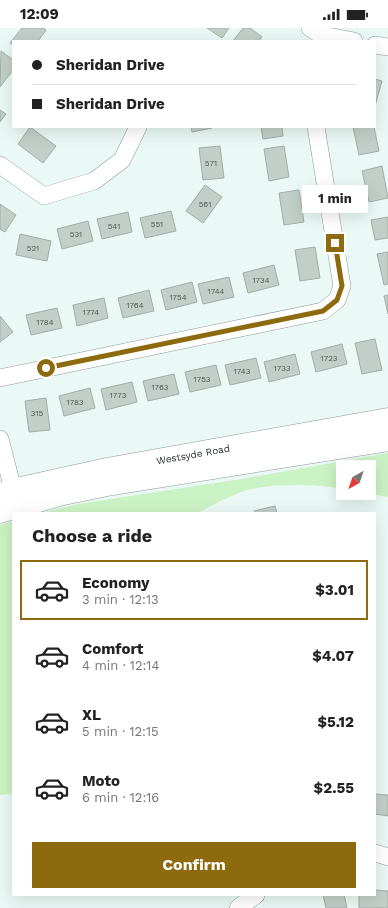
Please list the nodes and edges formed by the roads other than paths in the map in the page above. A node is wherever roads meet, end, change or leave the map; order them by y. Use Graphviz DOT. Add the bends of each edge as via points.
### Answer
graph roads {
  1 [pos="317,35"];
  2 [pos="348,40"];
  3 [pos="376,45"];
  4 [pos="388,47"];
  5 [pos="138,128"];
  6 [pos="316,128"];
  7 [pos="0,165"];
  8 [pos="0,378"];
  9 [pos="388,419"];
  10 [pos="0,439"];
  11 [pos="388,440"];
  12 [pos="7,501"];
  13 [pos="376,853"];
  14 [pos="388,856"];
  15 [pos="255,896"];
  16 [pos="238,908"];
  1 -- 2 [label="street"];
  3 -- 4 [label="street"];
  5 -- 7 [label="street" via="122,160 94,181 44,196"];
  6 -- 8 [label="street" via="342,286 337,300 323,311"];
  9 -- 12 [label="main road, Westsyde Road" via="107,469"];
  10 -- 12 [label="street"];
  11 -- 12 [label="main road, Westsyde Road"];
  13 -- 14 [label="street"];
  15 -- 16 [label="street"];
}
